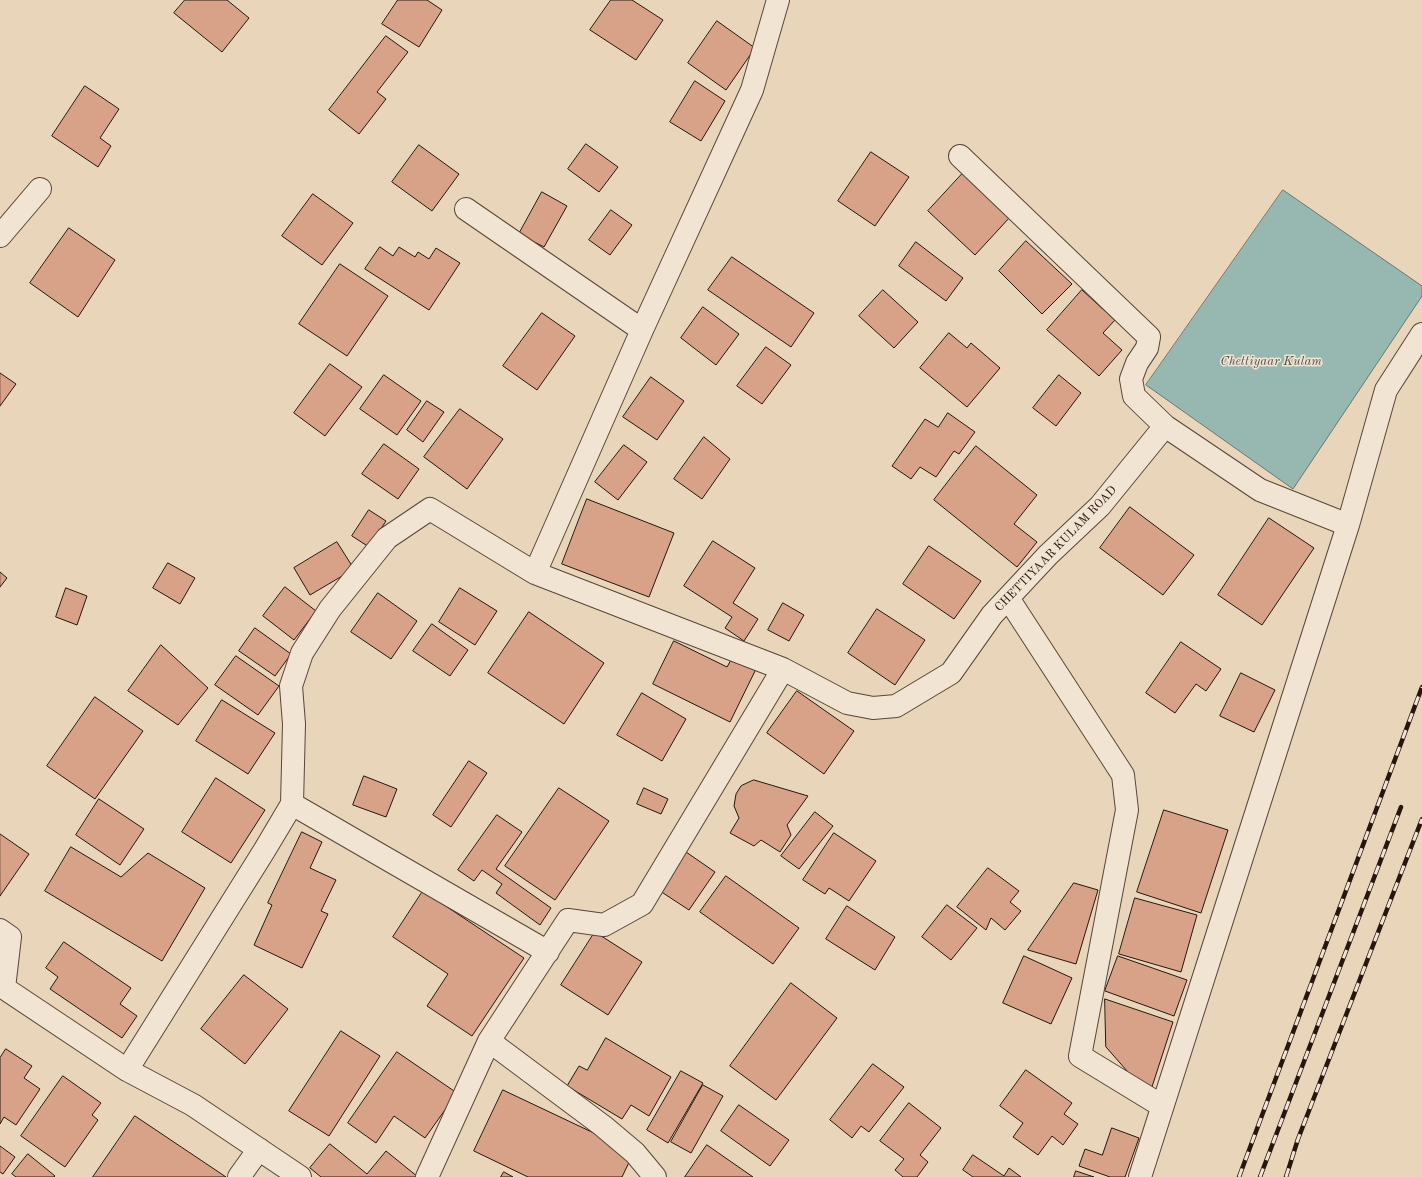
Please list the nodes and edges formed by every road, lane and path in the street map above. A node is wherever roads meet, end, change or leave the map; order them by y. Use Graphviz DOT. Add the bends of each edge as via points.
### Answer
graph roads {
  1 [pos="778,0"];
  2 [pos="960,156"];
  3 [pos="40,190"];
  4 [pos="466,208"];
  5 [pos="0,236"];
  6 [pos="642,330"];
  7 [pos="1422,334"];
  8 [pos="1165,426"];
  9 [pos="1348,525"];
  10 [pos="535,574"];
  11 [pos="1008,598"];
  12 [pos="783,669"];
  13 [pos="292,804"];
  14 [pos="0,930"];
  15 [pos="548,952"];
  16 [pos="489,1041"];
  17 [pos="127,1070"];
  18 [pos="1162,1106"];
  19 [pos="259,1149"];
  20 [pos="239,1177"];
  21 [pos="300,1177"];
  22 [pos="427,1177"];
  23 [pos="656,1177"];
  24 [pos="1140,1177"];
  1 -- 6 [label="street" via="752,90"];
  2 -- 8 [label="street" via="1149,337 1147,348 1137,363 1131,379 1134,396"];
  3 -- 5 [label="street"];
  4 -- 6 [label="street"];
  6 -- 10 [label="street"];
  7 -- 9 [label="street" via="1386,390"];
  8 -- 9 [label="street" via="1260,490"];
  8 -- 11 [label="street, CHETTIYAAR KULAM ROAD" via="1100,506 1048,555"];
  9 -- 18 [label="street"];
  10 -- 12 [label="street, CHETTIYAAR KULAM ROAD"];
  10 -- 13 [label="street, CHETTIYAAR KULAM ROAD" via="430,509 387,538 330,609 302,653 291,686 294,724"];
  11 -- 12 [label="street, CHETTIYAAR KULAM ROAD" via="992,615 951,673 896,706 873,708 847,703"];
  11 -- 18 [label="street" via="1122,775 1127,810 1080,1056"];
  12 -- 15 [label="street" via="642,904 604,925 568,920"];
  13 -- 15 [label="street"];
  13 -- 17 [label="street"];
  14 -- 17 [label="street" via="10,937 4,988"];
  15 -- 16 [label="street"];
  16 -- 22 [label="street"];
  16 -- 23 [label="street" via="603,1126 635,1153"];
  17 -- 19 [label="street" via="193,1104"];
  18 -- 24 [label="street"];
  19 -- 20 [label="street"];
  19 -- 21 [label="street"];
}
